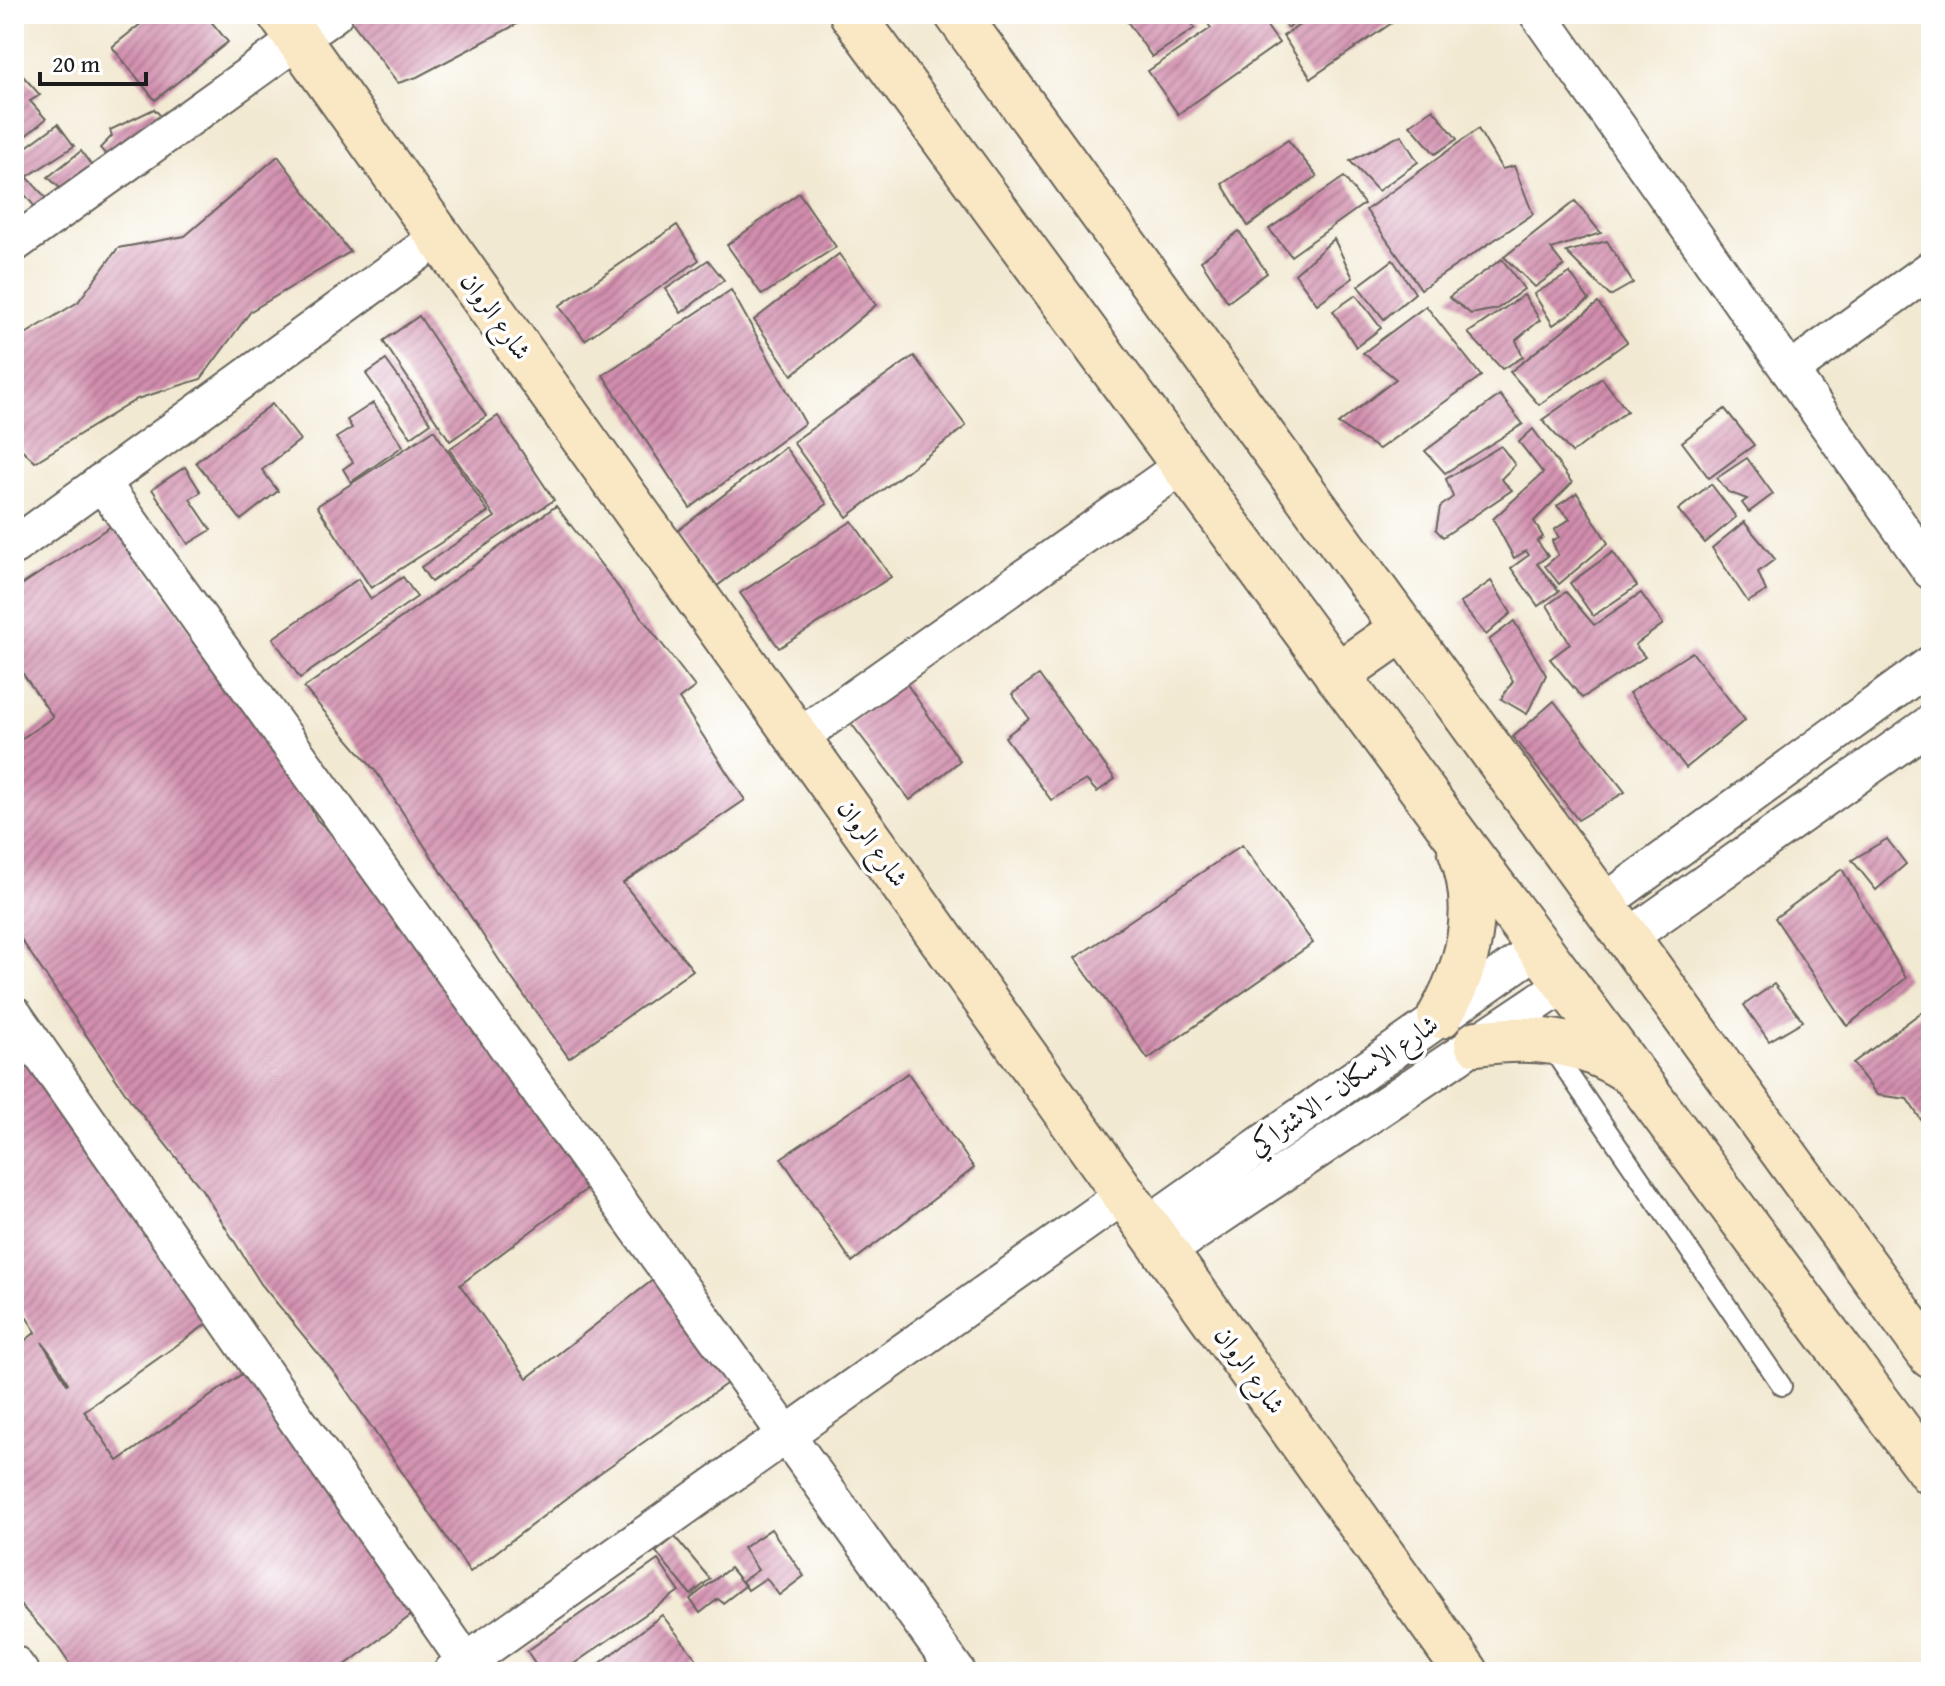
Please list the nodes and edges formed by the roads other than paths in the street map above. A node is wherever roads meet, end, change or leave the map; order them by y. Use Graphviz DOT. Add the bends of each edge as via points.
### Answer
graph roads {
  1 [pos="334,14"];
  2 [pos="852,14"];
  3 [pos="957,14"];
  4 [pos="1538,14"];
  5 [pos="289,27"];
  6 [pos="439,237"];
  7 [pos="14,244"];
  8 [pos="1931,269"];
  9 [pos="1791,370"];
  10 [pos="1185,464"];
  11 [pos="101,482"];
  12 [pos="14,546"];
  13 [pos="1931,571"];
  14 [pos="1401,630"];
  15 [pos="1931,664"];
  16 [pos="1337,675"];
  17 [pos="1931,723"];
  18 [pos="798,738"];
  19 [pos="1453,832"];
  20 [pos="1617,920"];
  21 [pos="1540,947"];
  22 [pos="1566,983"];
  23 [pos="14,1015"];
  24 [pos="1440,1016"];
  25 [pos="1545,1039"];
  26 [pos="1477,1043"];
  27 [pos="1639,1078"];
  28 [pos="1146,1224"];
  29 [pos="1931,1356"];
  30 [pos="1782,1386"];
  31 [pos="786,1435"];
  32 [pos="1931,1473"];
  33 [pos="14,1664"];
  34 [pos="463,1669"];
  35 [pos="20,1672"];
  36 [pos="957,1672"];
  37 [pos="1466,1672"];
  1 -- 5 [label="street"];
  2 -- 10 [label="main road"];
  3 -- 14 [label="main road"];
  4 -- 9 [label="street"];
  5 -- 6 [label="main road, شارع الروان"];
  5 -- 7 [label="street"];
  6 -- 11 [label="street"];
  6 -- 18 [label="main road, شارع الروان"];
  8 -- 9 [label="street"];
  9 -- 13 [label="street"];
  10 -- 16 [label="main road"];
  10 -- 18 [label="street"];
  11 -- 12 [label="street"];
  11 -- 31 [label="street"];
  14 -- 16 [label="main road"];
  14 -- 20 [label="main road"];
  15 -- 20 [label="street"];
  16 -- 19 [label="main road"];
  17 -- 20 [label="street"];
  18 -- 28 [label="main road, شارع الروان"];
  19 -- 21 [label="main road"];
  19 -- 24 [label="main road" via="1465,862 1472,926 1456,988"];
  20 -- 29 [label="main road"];
  21 -- 22 [label="main road"];
  21 -- 24 [label="street, شارع الاسكان - الاشتراكي"];
  22 -- 26 [label="street, شارع الاسكان - الاشتراكي"];
  22 -- 27 [label="main road"];
  23 -- 34 [label="street"];
  24 -- 28 [label="street, شارع الاسكان - الاشتراكي"];
  25 -- 26 [label="main road"];
  25 -- 27 [label="main road" via="1610,1059"];
  25 -- 30 [label="lane"];
  26 -- 28 [label="street, شارع الاسكان - الاشتراكي"];
  27 -- 32 [label="main road"];
  28 -- 31 [label="street"];
  28 -- 37 [label="main road, شارع الروان"];
  31 -- 34 [label="street"];
  31 -- 36 [label="street"];
  33 -- 35 [label="street"];
}
